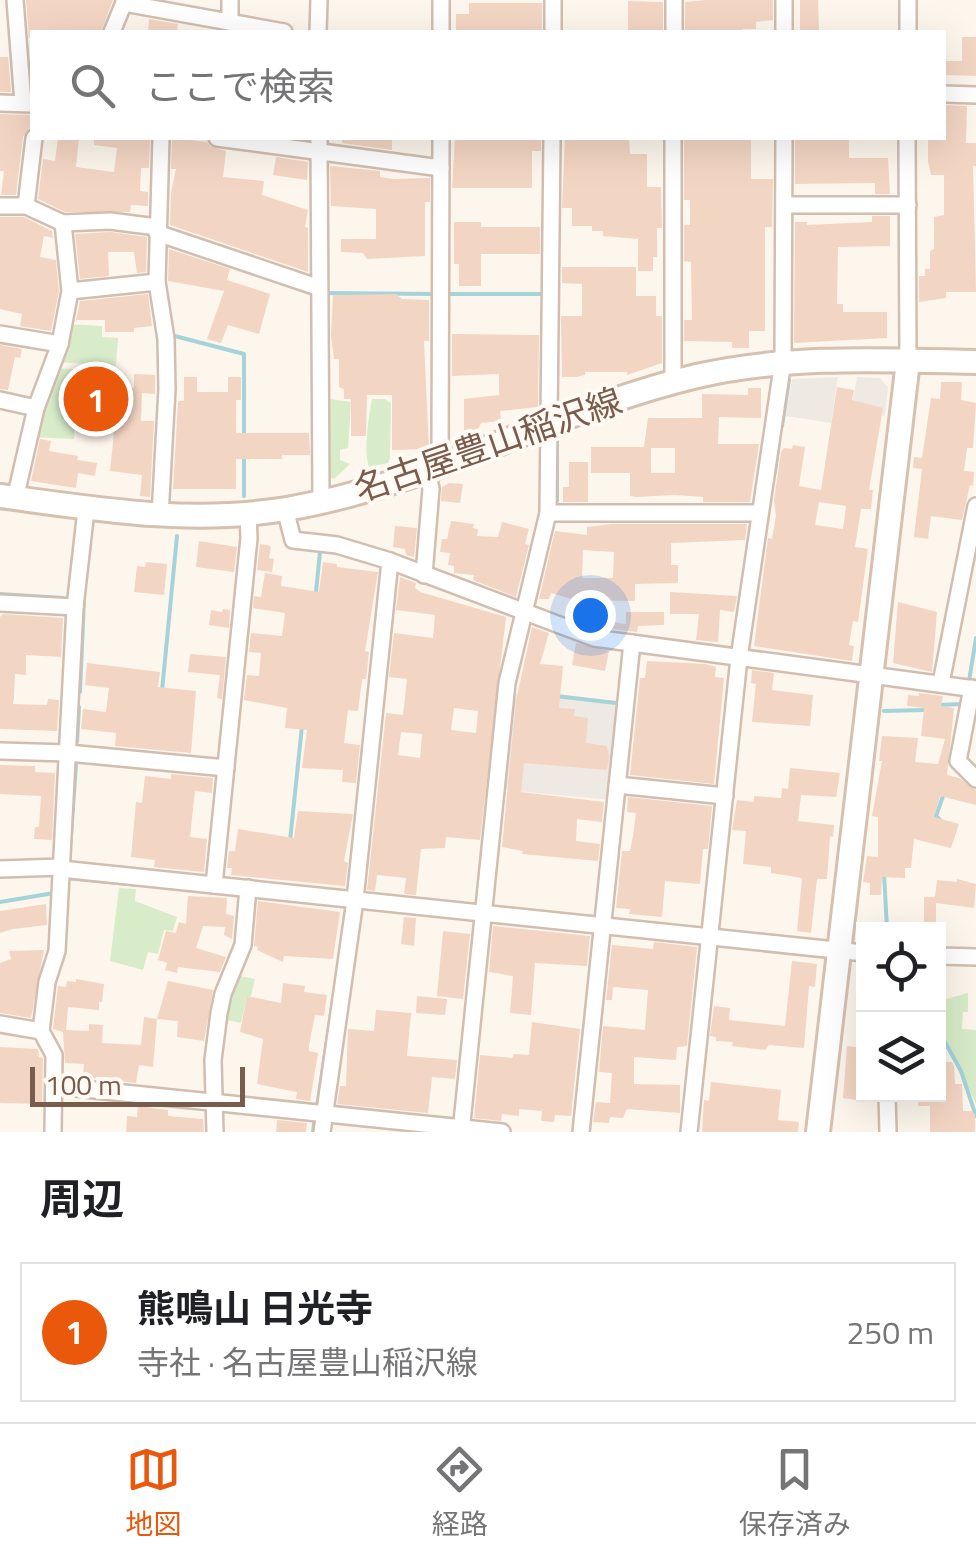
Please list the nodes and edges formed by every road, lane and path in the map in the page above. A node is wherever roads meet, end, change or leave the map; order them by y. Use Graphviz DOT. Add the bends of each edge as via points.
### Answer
graph roads {
  1 [pos="15,0"];
  2 [pos="230,0"];
  3 [pos="318,0"];
  4 [pos="441,0"];
  5 [pos="553,0"];
  6 [pos="674,0"];
  7 [pos="784,0"];
  8 [pos="908,0"];
  9 [pos="125,1"];
  10 [pos="230,22"];
  11 [pos="113,30"];
  12 [pos="273,30"];
  13 [pos="318,30"];
  14 [pos="441,30"];
  15 [pos="552,30"];
  16 [pos="674,30"];
  17 [pos="784,30"];
  18 [pos="908,30"];
  19 [pos="946,94"];
  20 [pos="976,94"];
  21 [pos="0,103"];
  22 [pos="28,104"];
  23 [pos="34,140"];
  24 [pos="160,140"];
  25 [pos="246,140"];
  26 [pos="441,140"];
  27 [pos="552,140"];
  28 [pos="673,140"];
  29 [pos="784,140"];
  30 [pos="907,140"];
  31 [pos="319,145"];
  32 [pos="441,168"];
  33 [pos="785,205"];
  34 [pos="908,205"];
  35 [pos="0,206"];
  36 [pos="26,206"];
  37 [pos="63,223"];
  38 [pos="157,230"];
  39 [pos="157,282"];
  40 [pos="318,287"];
  41 [pos="70,291"];
  42 [pos="0,334"];
  43 [pos="60,344"];
  44 [pos="908,361"];
  45 [pos="783,362"];
  46 [pos="976,362"];
  47 [pos="674,383"];
  48 [pos="0,400"];
  49 [pos="36,408"];
  50 [pos="550,424"];
  51 [pos="434,467"];
  52 [pos="8,498"];
  53 [pos="320,502"];
  54 [pos="285,509"];
  55 [pos="86,510"];
  56 [pos="248,513"];
  57 [pos="548,513"];
  58 [pos="760,513"];
  59 [pos="975,514"];
  60 [pos="160,516"];
  61 [pos="390,562"];
  62 [pos="424,574"];
  63 [pos="968,593"];
  64 [pos="0,603"];
  65 [pos="75,607"];
  66 [pos="522,612"];
  67 [pos="632,643"];
  68 [pos="739,658"];
  69 [pos="870,676"];
  70 [pos="941,683"];
  71 [pos="974,688"];
  72 [pos="0,751"];
  73 [pos="68,753"];
  74 [pos="226,768"];
  75 [pos="976,778"];
  76 [pos="617,785"];
  77 [pos="724,796"];
  78 [pos="61,868"];
  79 [pos="0,870"];
  80 [pos="214,885"];
  81 [pos="247,893"];
  82 [pos="355,900"];
  83 [pos="483,913"];
  84 [pos="602,926"];
  85 [pos="710,936"];
  86 [pos="837,950"];
  87 [pos="856,952"];
  88 [pos="946,956"];
  89 [pos="976,957"];
  90 [pos="0,1024"];
  91 [pos="40,1031"];
  92 [pos="56,1086"];
  93 [pos="214,1102"];
  94 [pos="888,1102"];
  95 [pos="319,1113"];
  96 [pos="461,1130"];
  97 [pos="53,1132"];
  98 [pos="214,1132"];
  99 [pos="322,1132"];
  100 [pos="502,1132"];
  101 [pos="582,1132"];
  102 [pos="689,1132"];
  103 [pos="818,1132"];
  104 [pos="888,1132"];
  1 -- 22 [label="street"];
  2 -- 10 [label="street"];
  3 -- 13 [label="street"];
  4 -- 14 [label="street"];
  5 -- 15 [label="street"];
  6 -- 16 [label="street"];
  7 -- 17 [label="street"];
  8 -- 18 [label="street"];
  9 -- 10 [label="street"];
  9 -- 11 [label="street"];
  10 -- 12 [label="street"];
  19 -- 20 [label="street"];
  21 -- 22 [label="street"];
  23 -- 36 [label="street"];
  24 -- 38 [label="street"];
  25 -- 31 [label="street"];
  26 -- 32 [label="street"];
  27 -- 50 [label="street"];
  28 -- 47 [label="street"];
  29 -- 33 [label="street"];
  30 -- 34 [label="street"];
  31 -- 32 [label="street"];
  31 -- 40 [label="street"];
  32 -- 51 [label="street"];
  33 -- 34 [label="street"];
  33 -- 45 [label="street"];
  34 -- 44 [label="street"];
  35 -- 36 [label="street"];
  36 -- 37 [label="street"];
  37 -- 38 [label="street" via="110,221"];
  37 -- 41 [label="street"];
  38 -- 39 [label="street"];
  38 -- 40 [label="street"];
  39 -- 41 [label="street"];
  39 -- 60 [label="street" via="167,389"];
  40 -- 53 [label="street"];
  41 -- 43 [label="street"];
  42 -- 43 [label="street"];
  43 -- 49 [label="street"];
  44 -- 45 [label="main road, 名古屋豊山稲沢線"];
  44 -- 46 [label="main road, 名古屋豊山稲沢線"];
  44 -- 69 [label="main road"];
  45 -- 47 [label="main road, 名古屋豊山稲沢線"];
  45 -- 58 [label="street"];
  47 -- 50 [label="main road, 名古屋豊山稲沢線"];
  48 -- 49 [label="street"];
  49 -- 52 [label="street"];
  50 -- 51 [label="main road, 名古屋豊山稲沢線"];
  50 -- 57 [label="street"];
  51 -- 53 [label="main road, 名古屋豊山稲沢線"];
  51 -- 62 [label="street"];
  52 -- 55 [label="main road, 名古屋豊山稲沢線"];
  53 -- 54 [label="main road, 名古屋豊山稲沢線"];
  54 -- 56 [label="main road, 名古屋豊山稲沢線"];
  54 -- 61 [label="street" via="293,540 337,544"];
  55 -- 60 [label="main road, 名古屋豊山稲沢線"];
  55 -- 65 [label="street"];
  56 -- 60 [label="main road, 名古屋豊山稲沢線"];
  56 -- 74 [label="street"];
  57 -- 58 [label="street"];
  57 -- 66 [label="street"];
  58 -- 68 [label="street"];
  59 -- 63 [label="street"];
  61 -- 62 [label="street"];
  61 -- 82 [label="street"];
  62 -- 66 [label="street"];
  63 -- 70 [label="street"];
  64 -- 65 [label="street"];
  65 -- 73 [label="street"];
  66 -- 67 [label="street" via="594,638"];
  66 -- 83 [label="street" via="507,683"];
  67 -- 68 [label="street"];
  67 -- 76 [label="street"];
  68 -- 69 [label="street"];
  68 -- 77 [label="street"];
  69 -- 70 [label="street"];
  69 -- 86 [label="main road"];
  70 -- 71 [label="street"];
  71 -- 75 [label="street" via="958,761"];
  72 -- 73 [label="street"];
  73 -- 74 [label="street"];
  73 -- 78 [label="street"];
  74 -- 80 [label="street"];
  76 -- 77 [label="street"];
  76 -- 84 [label="street"];
  77 -- 85 [label="street"];
  78 -- 79 [label="street"];
  78 -- 80 [label="street"];
  78 -- 91 [label="street" via="57,951"];
  80 -- 81 [label="street"];
  81 -- 82 [label="street"];
  81 -- 93 [label="street" via="243,945 219,1013"];
  82 -- 83 [label="street"];
  82 -- 95 [label="street"];
  83 -- 84 [label="street"];
  83 -- 96 [label="street"];
  84 -- 85 [label="street"];
  84 -- 101 [label="street"];
  85 -- 86 [label="street"];
  85 -- 102 [label="street"];
  86 -- 87 [label="street"];
  86 -- 103 [label="main road"];
  88 -- 89 [label="street"];
  90 -- 91 [label="street"];
  91 -- 92 [label="street" via="54,1055"];
  92 -- 93 [label="street"];
  92 -- 97 [label="street"];
  93 -- 95 [label="street"];
  93 -- 98 [label="street"];
  94 -- 104 [label="street"];
  95 -- 96 [label="street"];
  95 -- 99 [label="street"];
  96 -- 100 [label="street"];
}
